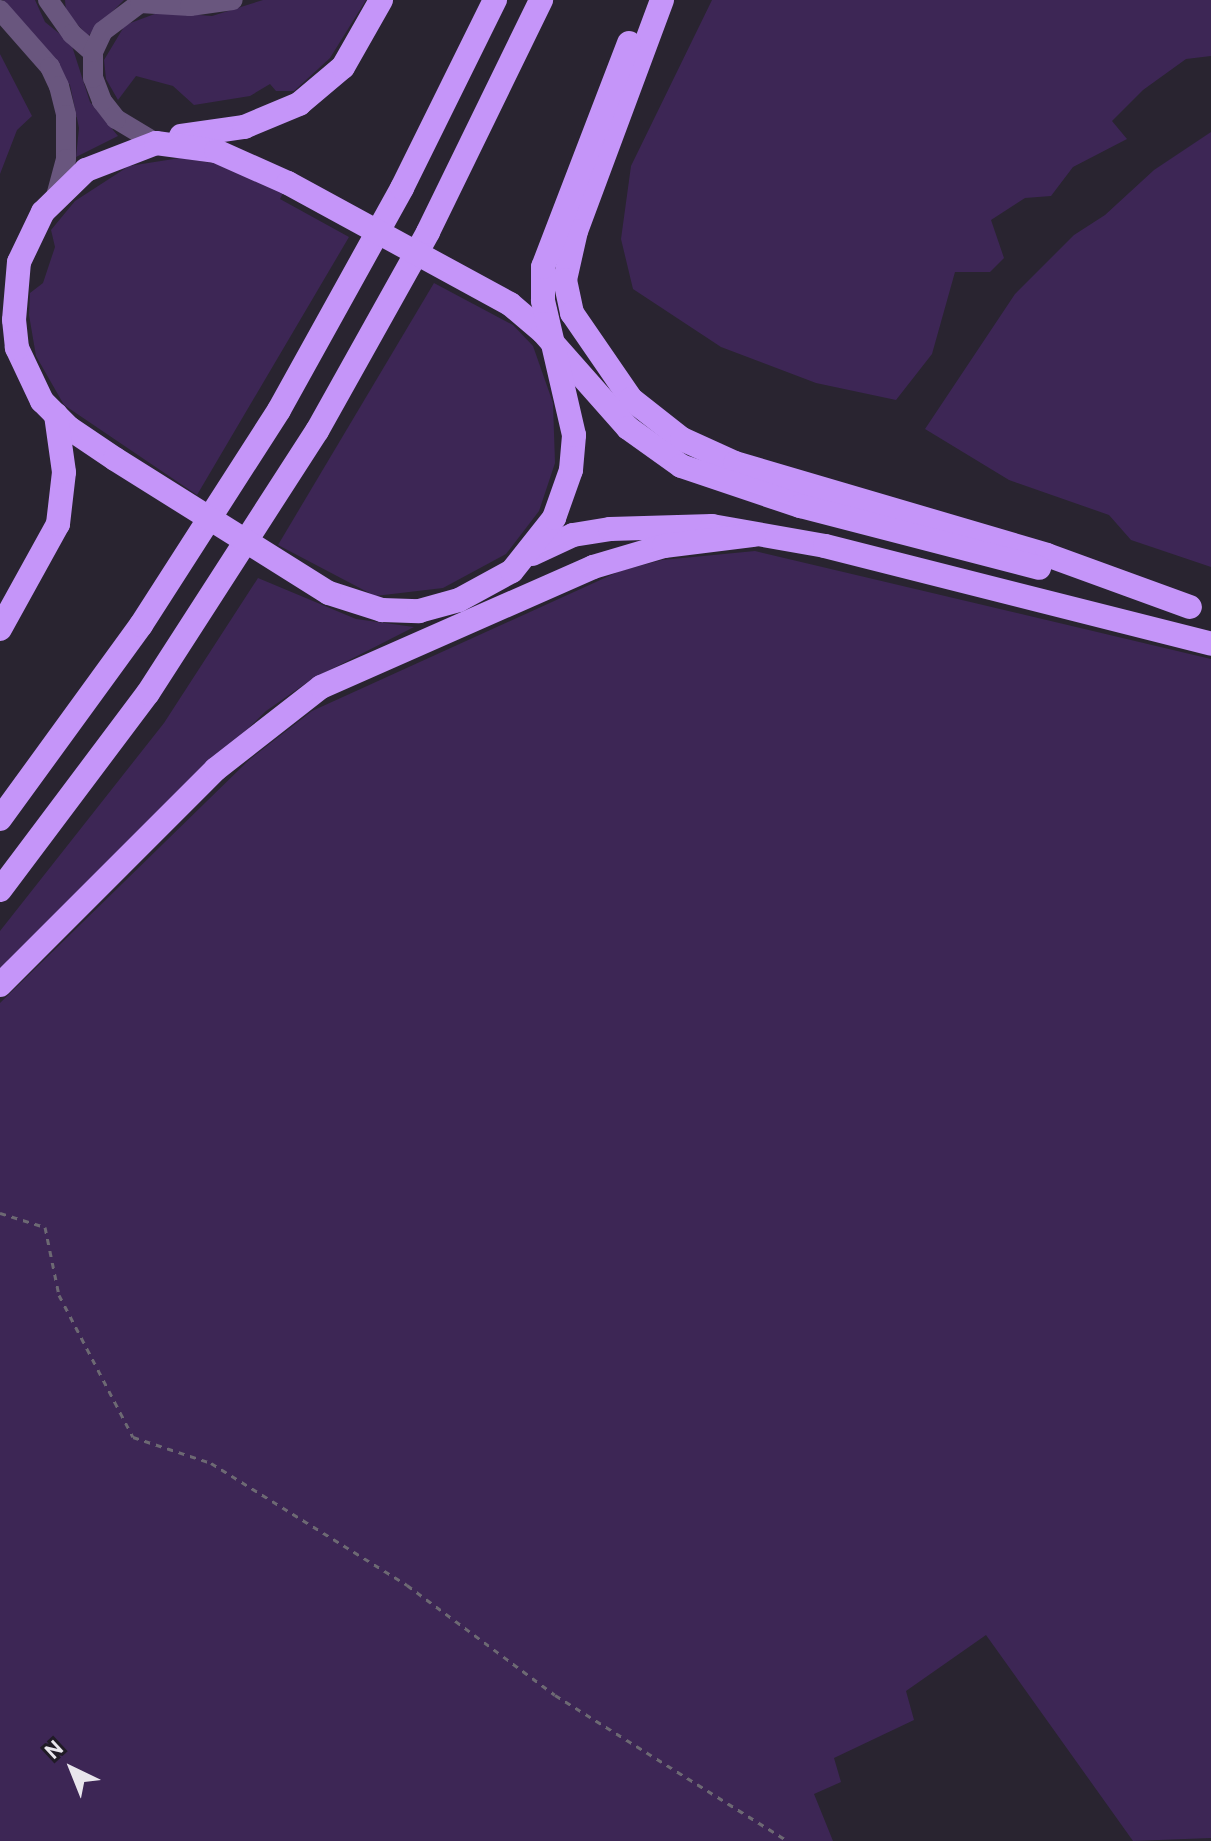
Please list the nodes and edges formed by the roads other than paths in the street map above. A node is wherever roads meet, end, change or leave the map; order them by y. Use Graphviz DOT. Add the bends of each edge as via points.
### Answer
graph roads {
  1 [pos="233,0"];
  2 [pos="381,0"];
  3 [pos="495,0"];
  4 [pos="541,0"];
  5 [pos="647,0"];
  6 [pos="662,0"];
  7 [pos="50,1"];
  8 [pos="0,10"];
  9 [pos="93,52"];
  10 [pos="156,143"];
  11 [pos="56,196"];
  12 [pos="554,345"];
  13 [pos="56,415"];
  14 [pos="754,535"];
  15 [pos="526,557"];
  16 [pos="479,592"];
  17 [pos="1201,609"];
  18 [pos="0,629"];
  19 [pos="1211,644"];
  20 [pos="348,674"];
  21 [pos="0,819"];
  22 [pos="0,890"];
  23 [pos="0,985"];
  1 -- 9 [label="lane" via="190,6 140,3 103,31"];
  2 -- 10 [label="highway" via="343,67 299,104 244,127"];
  3 -- 21 [label="highway" via="402,188 279,410 141,625"];
  4 -- 22 [label="highway" via="416,257 302,455 148,693"];
  5 -- 12 [label="highway" via="547,250 543,301"];
  6 -- 17 [label="highway" via="576,231 565,280 572,313 631,399 673,434 735,463 1047,555"];
  7 -- 9 [label="lane"];
  8 -- 11 [label="lane" via="50,67 59,86 66,115 66,159"];
  9 -- 10 [label="lane" via="93,78 102,101 116,119"];
  10 -- 11 [label="highway" via="105,159"];
  10 -- 12 [label="highway, bridge" via="216,151 288,183 510,304"];
  11 -- 13 [label="highway" via="19,262 14,320 25,369"];
  12 -- 15 [label="highway" via="572,417 571,470 554,518"];
  12 -- 17 [label="highway" via="643,442 703,476"];
  13 -- 16 [label="highway, bridge" via="115,459 329,593 367,607 401,611 435,607"];
  13 -- 18 [label="highway" via="64,472 58,524"];
  14 -- 15 [label="highway" via="712,526 610,529 573,535"];
  14 -- 19 [label="highway" via="825,546"];
  14 -- 20 [label="highway" via="664,546 593,567"];
  15 -- 16 [label="highway"];
  16 -- 20 [label="highway"];
  20 -- 23 [label="highway" via="293,705 216,769"];
}
